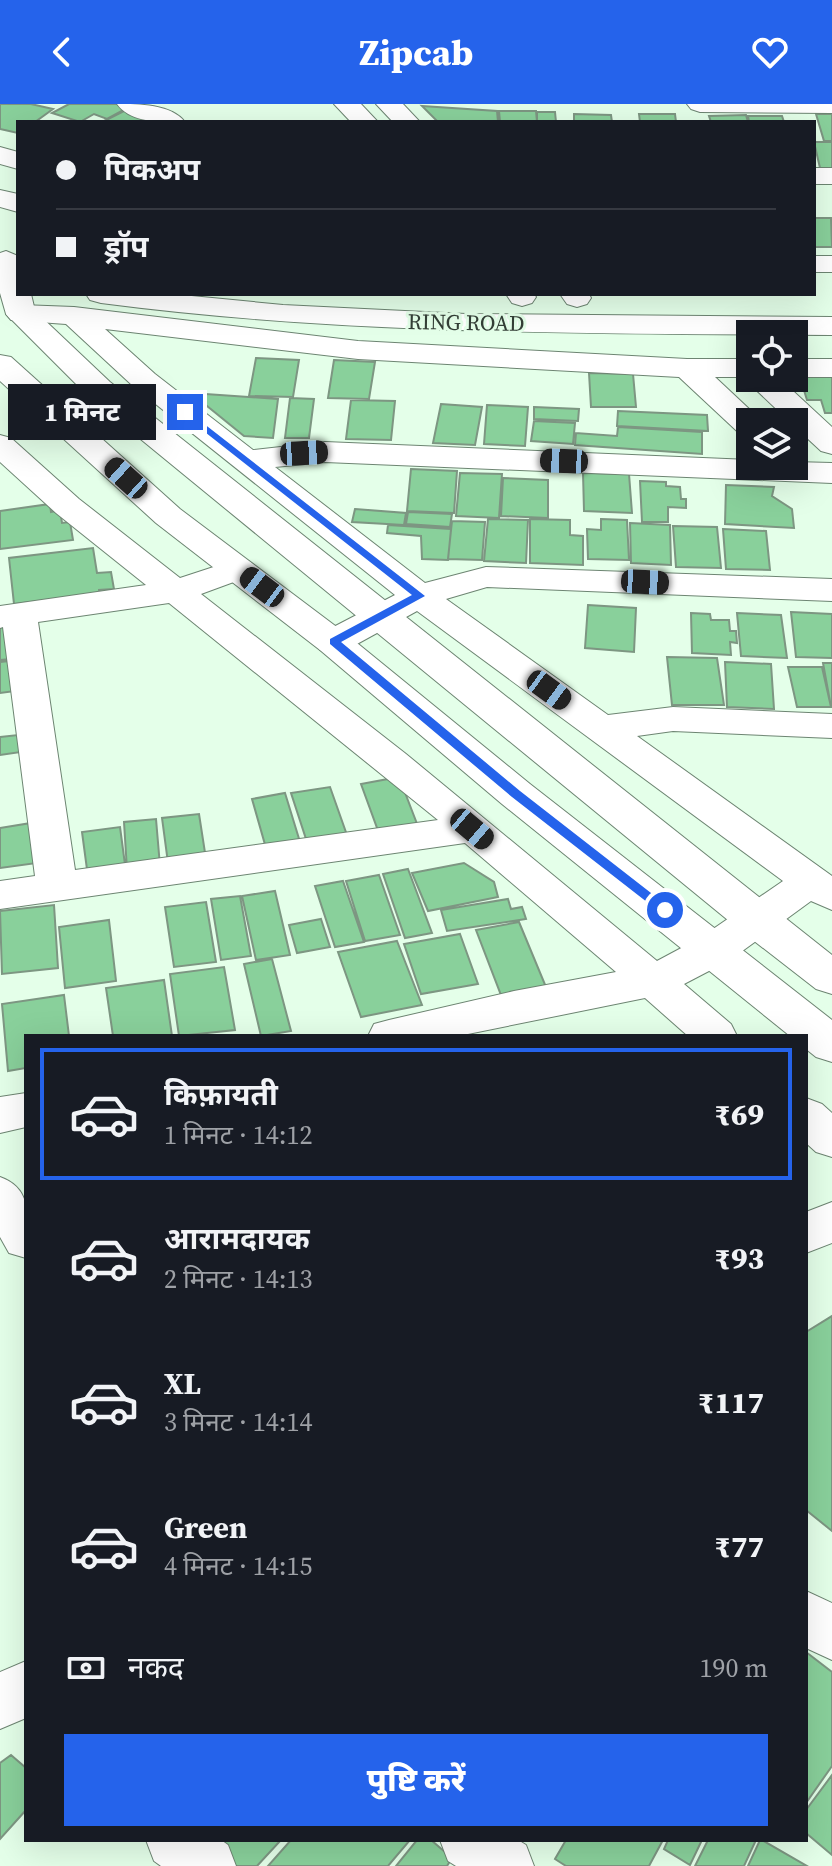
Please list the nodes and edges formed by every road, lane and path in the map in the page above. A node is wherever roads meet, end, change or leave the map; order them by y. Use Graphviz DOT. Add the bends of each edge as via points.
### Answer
graph roads {
  1 [pos="130,104"];
  2 [pos="347,104"];
  3 [pos="389,104"];
  4 [pos="700,104"];
  5 [pos="832,105"];
  6 [pos="167,120"];
  7 [pos="363,120"];
  8 [pos="405,120"];
  9 [pos="10,257"];
  10 [pos="16,288"];
  11 [pos="18,296"];
  12 [pos="114,296"];
  13 [pos="521,296"];
  14 [pos="575,296"];
  15 [pos="832,298"];
  16 [pos="21,314"];
  17 [pos="74,316"];
  18 [pos="832,326"];
  19 [pos="0,364"];
  20 [pos="687,368"];
  21 [pos="736,368"];
  22 [pos="808,368"];
  23 [pos="832,368"];
  24 [pos="776,392"];
  25 [pos="736,413"];
  26 [pos="832,444"];
  27 [pos="0,445"];
  28 [pos="247,460"];
  29 [pos="810,471"];
  30 [pos="43,486"];
  31 [pos="0,493"];
  32 [pos="832,503"];
  33 [pos="238,569"];
  34 [pos="832,590"];
  35 [pos="176,591"];
  36 [pos="419,596"];
  37 [pos="380,615"];
  38 [pos="10,616"];
  39 [pos="333,642"];
  40 [pos="832,726"];
  41 [pos="600,728"];
  42 [pos="472,829"];
  43 [pos="57,887"];
  44 [pos="823,888"];
  45 [pos="0,895"];
  46 [pos="755,919"];
  47 [pos="715,949"];
  48 [pos="832,978"];
  49 [pos="653,981"];
  50 [pos="398,1034"];
  51 [pos="714,1034"];
  52 [pos="832,1045"];
  53 [pos="24,1110"];
  54 [pos="0,1115"];
  55 [pos="808,1118"];
  56 [pos="832,1139"];
  57 [pos="0,1196"];
  58 [pos="832,1221"];
  59 [pos="808,1233"];
  60 [pos="24,1236"];
  61 [pos="808,1618"];
  62 [pos="832,1634"];
  63 [pos="24,1689"];
  64 [pos="0,1702"];
  65 [pos="177,1842"];
  66 [pos="472,1842"];
  67 [pos="207,1866"];
  68 [pos="505,1866"];
  1 -- 6 [label="street"];
  2 -- 7 [label="street"];
  3 -- 8 [label="street"];
  4 -- 5 [label="street"];
  9 -- 10 [label="main road"];
  11 -- 16 [label="main road"];
  12 -- 18 [label="main road, RING ROAD" via="198,309 397,321"];
  13 -- 14 [label="main road, RING ROAD"];
  14 -- 15 [label="main road, RING ROAD"];
  16 -- 17 [label="street"];
  16 -- 37 [label="main road" via="99,389"];
  17 -- 20 [label="street" via="358,350"];
  17 -- 28 [label="street" via="144,380"];
  19 -- 33 [label="main road" via="168,516"];
  20 -- 21 [label="street"];
  20 -- 25 [label="street"];
  22 -- 23 [label="street"];
  24 -- 26 [label="street"];
  27 -- 30 [label="street"];
  28 -- 29 [label="street" via="325,452"];
  28 -- 36 [label="street"];
  29 -- 32 [label="street"];
  30 -- 31 [label="street"];
  30 -- 35 [label="street"];
  33 -- 35 [label="street"];
  33 -- 39 [label="main road"];
  34 -- 36 [label="street" via="521,576 486,577"];
  35 -- 38 [label="street"];
  35 -- 42 [label="street"];
  36 -- 37 [label="street"];
  36 -- 41 [label="street"];
  37 -- 39 [label="street"];
  37 -- 46 [label="main road"];
  38 -- 43 [label="street"];
  39 -- 47 [label="main road"];
  40 -- 41 [label="street" via="673,719"];
  41 -- 44 [label="street"];
  42 -- 43 [label="street"];
  42 -- 49 [label="street"];
  43 -- 45 [label="street"];
  44 -- 46 [label="street"];
  46 -- 47 [label="street"];
  46 -- 48 [label="main road"];
  47 -- 49 [label="street"];
  47 -- 52 [label="main road"];
  49 -- 50 [label="street"];
  49 -- 51 [label="street"];
  53 -- 54 [label="street"];
  55 -- 56 [label="street"];
  57 -- 60 [label="street"];
  58 -- 59 [label="street"];
  61 -- 62 [label="street"];
  63 -- 64 [label="street"];
  65 -- 67 [label="street"];
  66 -- 68 [label="street"];
}
